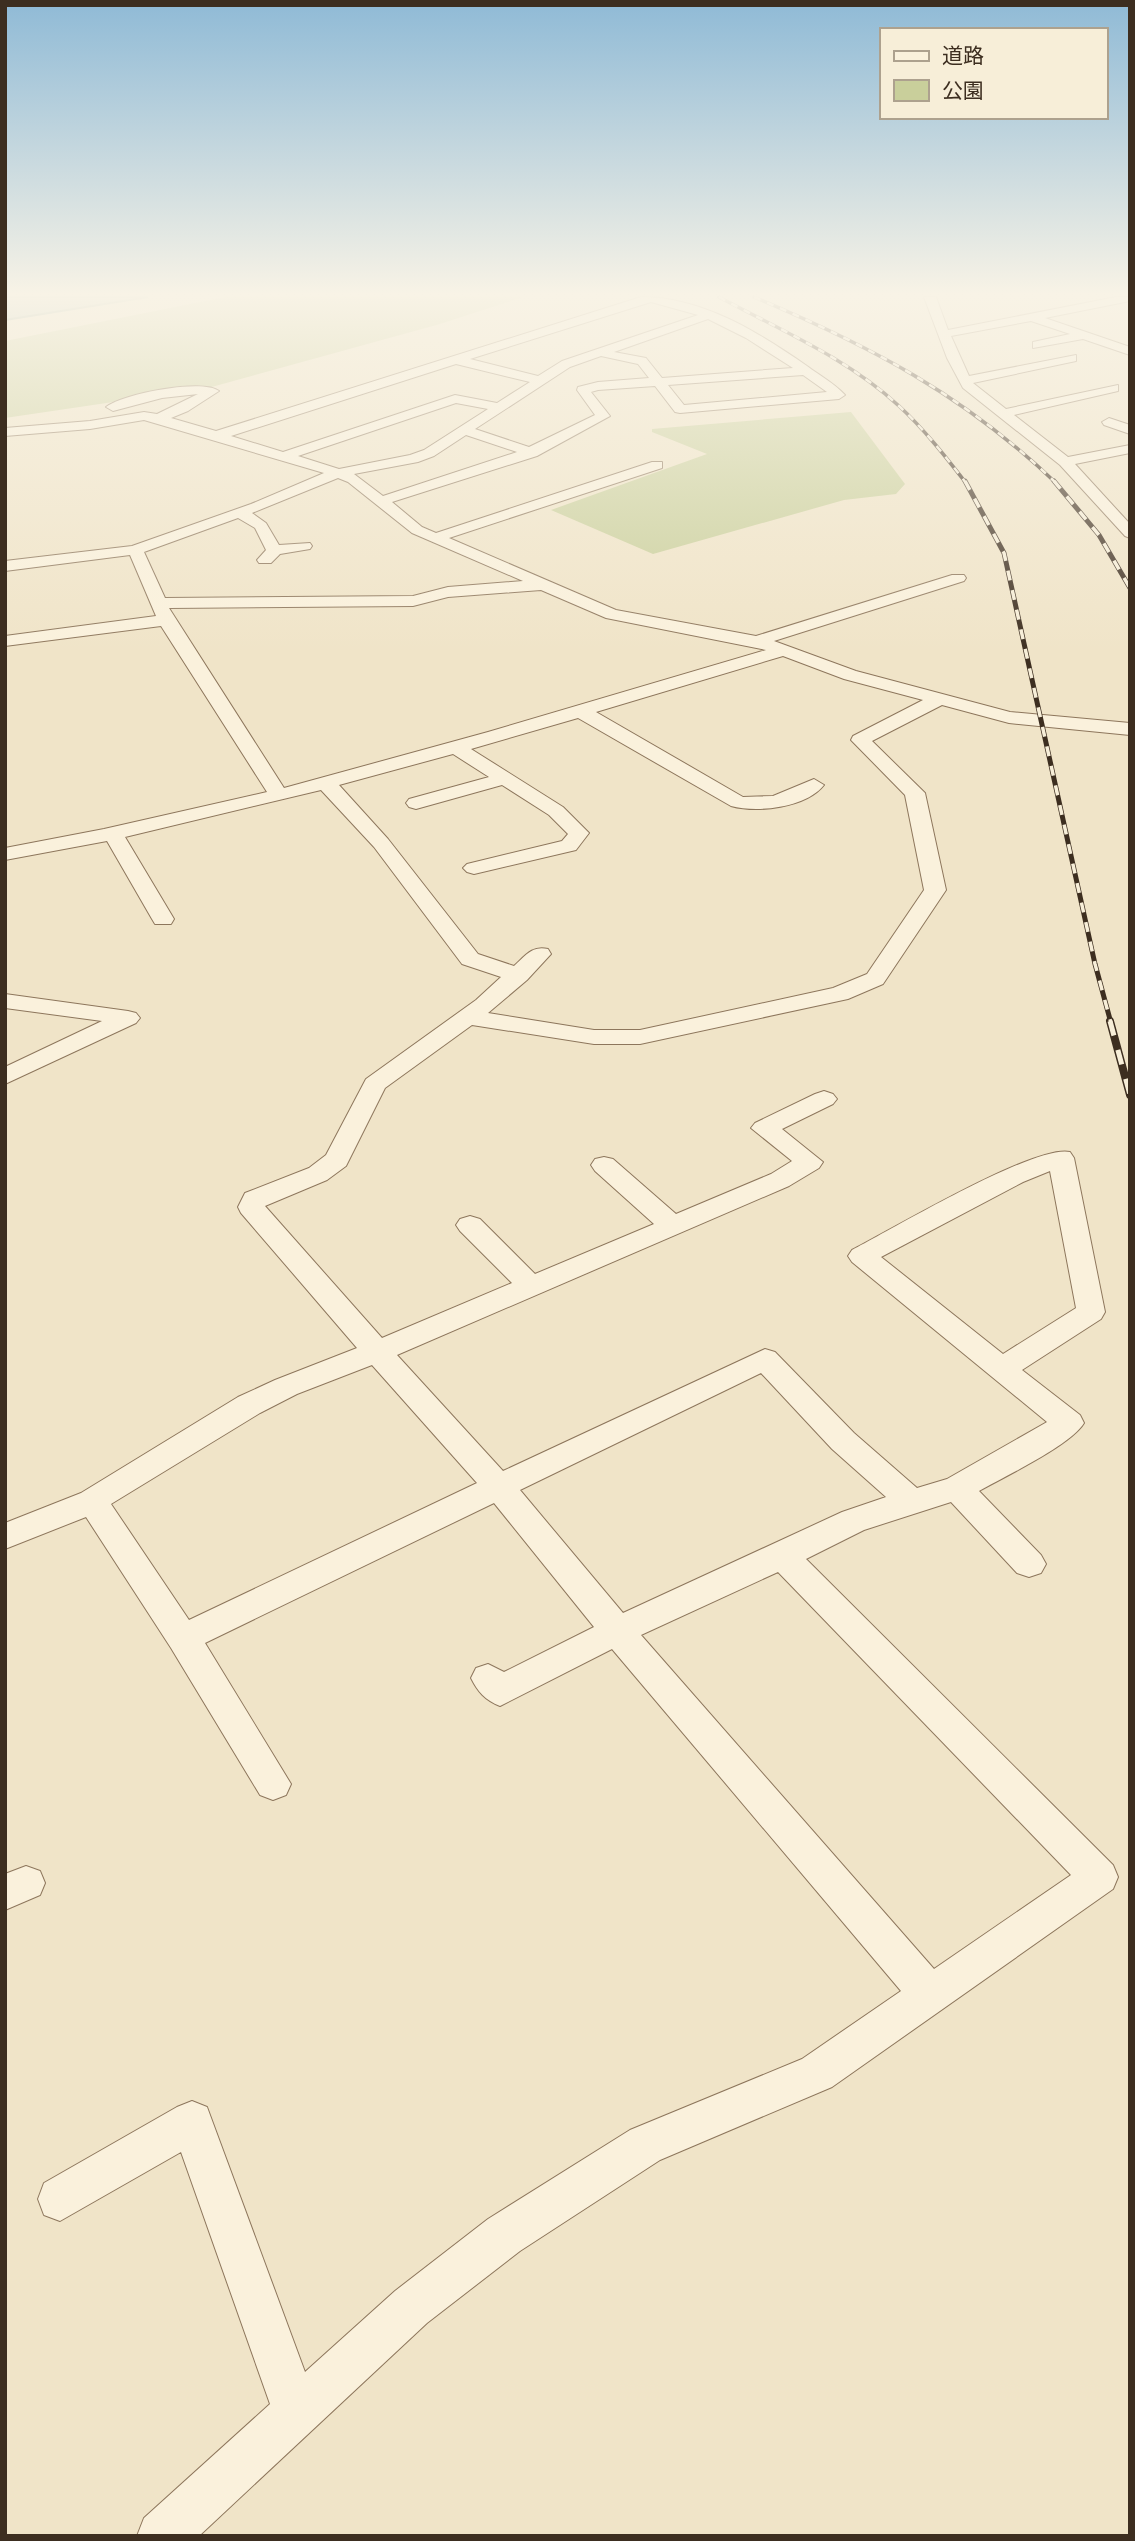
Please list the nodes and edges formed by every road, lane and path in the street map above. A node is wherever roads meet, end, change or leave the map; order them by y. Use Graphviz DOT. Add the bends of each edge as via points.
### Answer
graph roads {
  1 [pos="164,416"];
  2 [pos="281,416"];
  3 [pos="405,416"];
  4 [pos="486,416"];
  5 [pos="603,416"];
  6 [pos="1007,416"];
  7 [pos="158,418"];
  8 [pos="1109,422"];
  9 [pos="464,430"];
  10 [pos="1130,430"];
  11 [pos="5,432"];
  12 [pos="216,436"];
  13 [pos="1130,449"];
  14 [pos="532,453"];
  15 [pos="284,456"];
  16 [pos="1065,462"];
  17 [pos="657,465"];
  18 [pos="338,473"];
  19 [pos="381,501"];
  20 [pos="239,513"];
  21 [pos="1130,533"];
  22 [pos="435,538"];
  23 [pos="304,546"];
  24 [pos="135,550"];
  25 [pos="5,566"];
  26 [pos="958,578"];
  27 [pos="546,584"];
  28 [pos="162,612"];
  29 [pos="5,640"];
  30 [pos="757,641"];
  31 [pos="785,650"];
  32 [pos="937,700"];
  33 [pos="580,711"];
  34 [pos="1130,729"];
  35 [pos="454,746"];
  36 [pos="505,778"];
  37 [pos="324,782"];
  38 [pos="814,785"];
  39 [pos="278,794"];
  40 [pos="416,803"];
  41 [pos="114,835"];
  42 [pos="5,854"];
  43 [pos="474,868"];
  44 [pos="163,919"];
  45 [pos="540,954"];
  46 [pos="519,975"];
  47 [pos="5,1002"];
  48 [pos="468,1017"];
  49 [pos="5,1077"];
  50 [pos="824,1099"];
  51 [pos="604,1165"];
  52 [pos="470,1225"];
  53 [pos="673,1226"];
  54 [pos="531,1286"];
  55 [pos="377,1352"];
  56 [pos="1003,1368"];
  57 [pos="499,1487"];
  58 [pos="957,1488"];
  59 [pos="92,1501"];
  60 [pos="911,1501"];
  61 [pos="5,1537"];
  62 [pos="782,1556"];
  63 [pos="1029,1564"];
  64 [pos="617,1631"];
  65 [pos="183,1638"];
  66 [pos="488,1678"];
  67 [pos="273,1784"];
  68 [pos="929,1993"];
  69 [pos="61,2199"];
  70 [pos="296,2411"];
  71 [pos="162,2536"];
  1 -- 7 [label="street"];
  2 -- 12 [label="street"];
  3 -- 15 [label="street"];
  4 -- 9 [label="street"];
  5 -- 14 [label="street"];
  6 -- 16 [label="street"];
  7 -- 11 [label="street"];
  7 -- 12 [label="street"];
  8 -- 10 [label="street"];
  9 -- 14 [label="street"];
  9 -- 18 [label="street" via="412,459"];
  12 -- 15 [label="street"];
  13 -- 16 [label="street"];
  14 -- 19 [label="street"];
  15 -- 18 [label="street"];
  16 -- 21 [label="street"];
  17 -- 22 [label="street"];
  18 -- 19 [label="street"];
  18 -- 20 [label="street"];
  19 -- 22 [label="street" via="403,522"];
  20 -- 23 [label="street" via="265,529 270,555"];
  20 -- 24 [label="street"];
  22 -- 27 [label="street"];
  24 -- 25 [label="street"];
  24 -- 28 [label="street"];
  26 -- 30 [label="street"];
  27 -- 28 [label="street" via="448,592 413,601 313,600"];
  27 -- 30 [label="street" via="612,614"];
  28 -- 29 [label="street"];
  28 -- 39 [label="street"];
  30 -- 31 [label="street"];
  31 -- 32 [label="street"];
  31 -- 33 [label="street"];
  32 -- 34 [label="street" via="1009,717"];
  32 -- 48 [label="street" via="860,740 915,793 935,890 876,979 840,994 640,1037 594,1037"];
  33 -- 35 [label="street"];
  33 -- 38 [label="street" via="738,802 764,805 785,801"];
  35 -- 36 [label="street"];
  35 -- 37 [label="street"];
  36 -- 40 [label="street"];
  36 -- 43 [label="street" via="556,811 579,833 569,846"];
  37 -- 39 [label="street"];
  37 -- 46 [label="street" via="381,843 470,959"];
  39 -- 41 [label="street"];
  41 -- 42 [label="street"];
  41 -- 44 [label="street"];
  45 -- 46 [label="street"];
  46 -- 48 [label="street"];
  47 -- 49 [label="street" via="128,1018"];
  48 -- 55 [label="street" via="375,1084 337,1160 318,1174 254,1199 251,1207"];
  50 -- 53 [label="street" via="764,1128 810,1162 780,1180"];
  51 -- 53 [label="street"];
  52 -- 54 [label="street"];
  53 -- 54 [label="street"];
  54 -- 55 [label="street"];
  55 -- 57 [label="street"];
  55 -- 59 [label="street" via="249,1405"];
  56 -- 56 [label="street" via="862,1256 1014,1176 1061,1158 1091,1312"];
  56 -- 58 [label="street" via="1069,1423"];
  57 -- 60 [label="street" via="765,1359 843,1441"];
  57 -- 64 [label="street"];
  57 -- 65 [label="street"];
  58 -- 60 [label="street"];
  58 -- 63 [label="street"];
  59 -- 61 [label="street"];
  59 -- 65 [label="street"];
  60 -- 62 [label="street" via="853,1521"];
  62 -- 64 [label="street"];
  62 -- 68 [label="street" via="1099,1877"];
  64 -- 66 [label="street" via="500,1691"];
  64 -- 68 [label="street"];
  65 -- 67 [label="street"];
  68 -- 70 [label="street" via="817,2073 645,2145 504,2235 411,2307"];
  69 -- 70 [label="street" via="192,2122"];
  70 -- 71 [label="street"];
}
